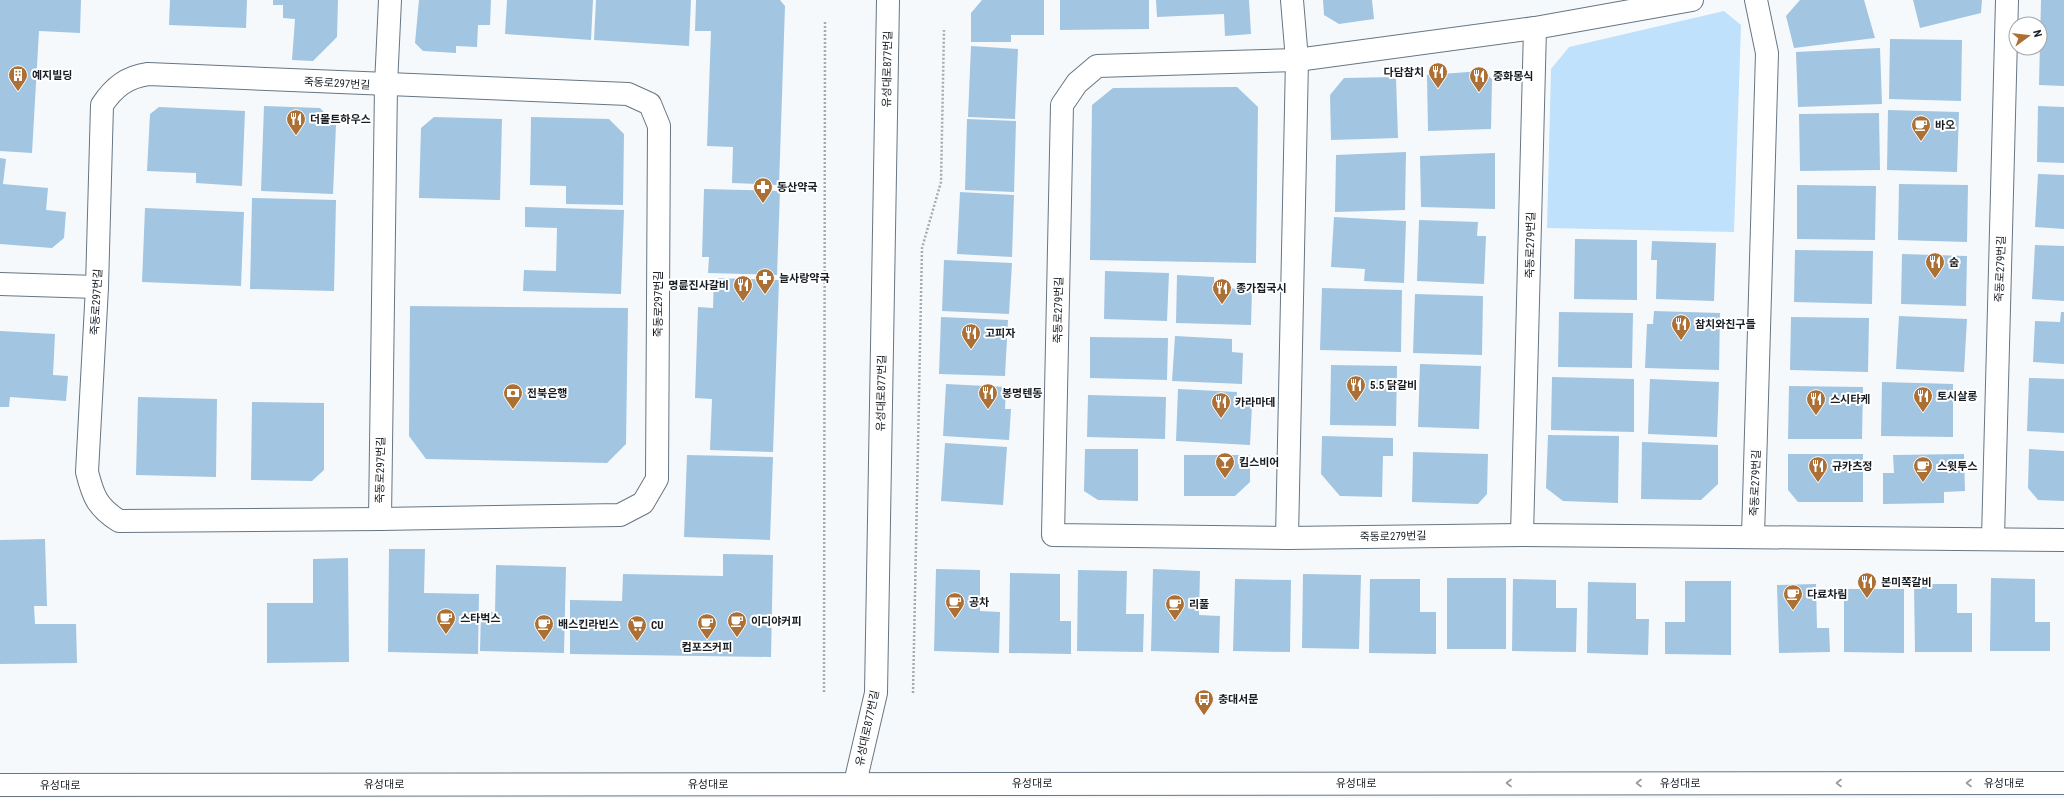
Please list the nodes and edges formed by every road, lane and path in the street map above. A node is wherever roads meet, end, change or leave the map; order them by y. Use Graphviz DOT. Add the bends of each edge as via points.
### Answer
graph roads {
  1 [pos="390,0"];
  2 [pos="888,0"];
  3 [pos="1292,0"];
  4 [pos="1692,0"];
  5 [pos="1756,0"];
  6 [pos="2007,0"];
  7 [pos="826,22"];
  8 [pos="1535,28"];
  9 [pos="944,30"];
  10 [pos="1296,60"];
  11 [pos="386,85"];
  12 [pos="0,284"];
  13 [pos="97,287"];
  14 [pos="380,519"];
  15 [pos="1522,534"];
  16 [pos="1753,536"];
  17 [pos="1287,538"];
  18 [pos="1993,538"];
  19 [pos="2064,540"];
  20 [pos="824,692"];
  21 [pos="913,693"];
  22 [pos="2064,783"];
  23 [pos="0,785"];
  24 [pos="853,790"];
  1 -- 11 [label="street, 죽동로297번길"];
  2 -- 24 [label="street, 유성대로877번길" via="876,693"];
  3 -- 10 [label="street"];
  4 -- 8 [label="street, 죽동로279번길"];
  5 -- 16 [label="street, 죽동로279번길" via="1768,53"];
  6 -- 18 [label="street, 죽동로279번길"];
  7 -- 20 [label="path"];
  8 -- 10 [label="street, 죽동로279번길"];
  8 -- 15 [label="street, 죽동로279번길"];
  9 -- 21 [label="path" via="941,182 922,248"];
  10 -- 17 [label="street"];
  10 -- 17 [label="street, 죽동로279번길" via="1097,66 1077,83 1062,105 1053,534"];
  11 -- 13 [label="street, 죽동로297번길" via="148,74 127,80 111,92 102,105"];
  11 -- 14 [label="street, 죽동로297번길"];
  11 -- 14 [label="street, 죽동로297번길" via="628,94 650,104 659,126 657,479 643,502 620,514"];
  12 -- 13 [label="street"];
  13 -- 14 [label="street, 죽동로297번길" via="87,472 92,494 106,513 118,521"];
  15 -- 16 [label="street, 죽동로279번길"];
  15 -- 17 [label="street, 죽동로279번길"];
  16 -- 18 [label="street, 죽동로279번길"];
  18 -- 19 [label="street, 죽동로279번길"];
  22 -- 24 [label="street, 유성대로, one-way"];
  23 -- 24 [label="street, 유성대로"];
}
